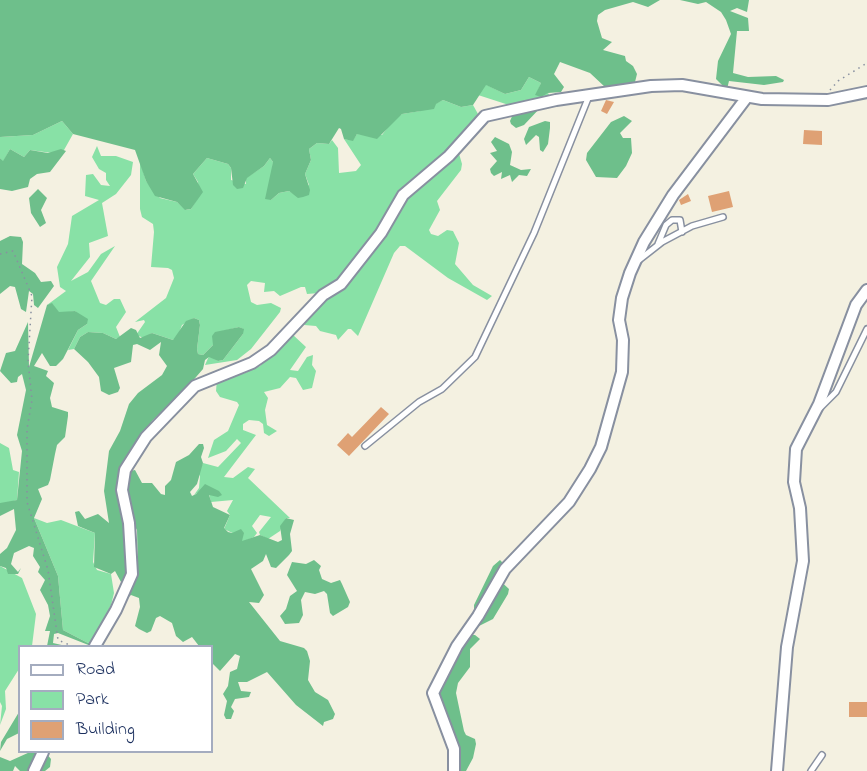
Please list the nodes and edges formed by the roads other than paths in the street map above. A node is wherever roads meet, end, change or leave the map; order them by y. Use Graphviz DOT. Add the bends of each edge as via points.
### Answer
graph roads {
  1 [pos="867,92"];
  2 [pos="589,95"];
  3 [pos="747,97"];
  4 [pos="723,217"];
  5 [pos="682,232"];
  6 [pos="658,245"];
  7 [pos="635,263"];
  8 [pos="867,290"];
  9 [pos="867,328"];
  10 [pos="814,412"];
  11 [pos="365,446"];
  12 [pos="96,645"];
  13 [pos="43,753"];
  14 [pos="822,755"];
  15 [pos="34,771"];
  16 [pos="454,771"];
  17 [pos="777,771"];
  18 [pos="811,771"];
  1 -- 3 [label="street" via="828,100"];
  2 -- 3 [label="street" via="682,85"];
  2 -- 11 [label="lane" via="534,233 475,357 442,389 419,402"];
  2 -- 12 [label="street" via="485,116 449,156 403,195 381,233 347,277 316,302 271,350 252,363 195,386 159,423 125,470 122,490 129,523 132,574"];
  3 -- 7 [label="street" via="673,195"];
  4 -- 5 [label="lane"];
  5 -- 6 [label="lane"];
  5 -- 6 [label="lane" via="680,220 672,220"];
  6 -- 7 [label="lane"];
  7 -- 16 [label="street" via="622,298 619,320 622,372 601,447 569,502 505,569 456,646 433,693 454,749"];
  8 -- 10 [label="street" via="856,305"];
  9 -- 10 [label="lane" via="836,392"];
  10 -- 17 [label="street" via="796,449 794,482 800,508 803,561 788,647"];
  13 -- 15 [label="street"];
  14 -- 18 [label="lane"];
}
